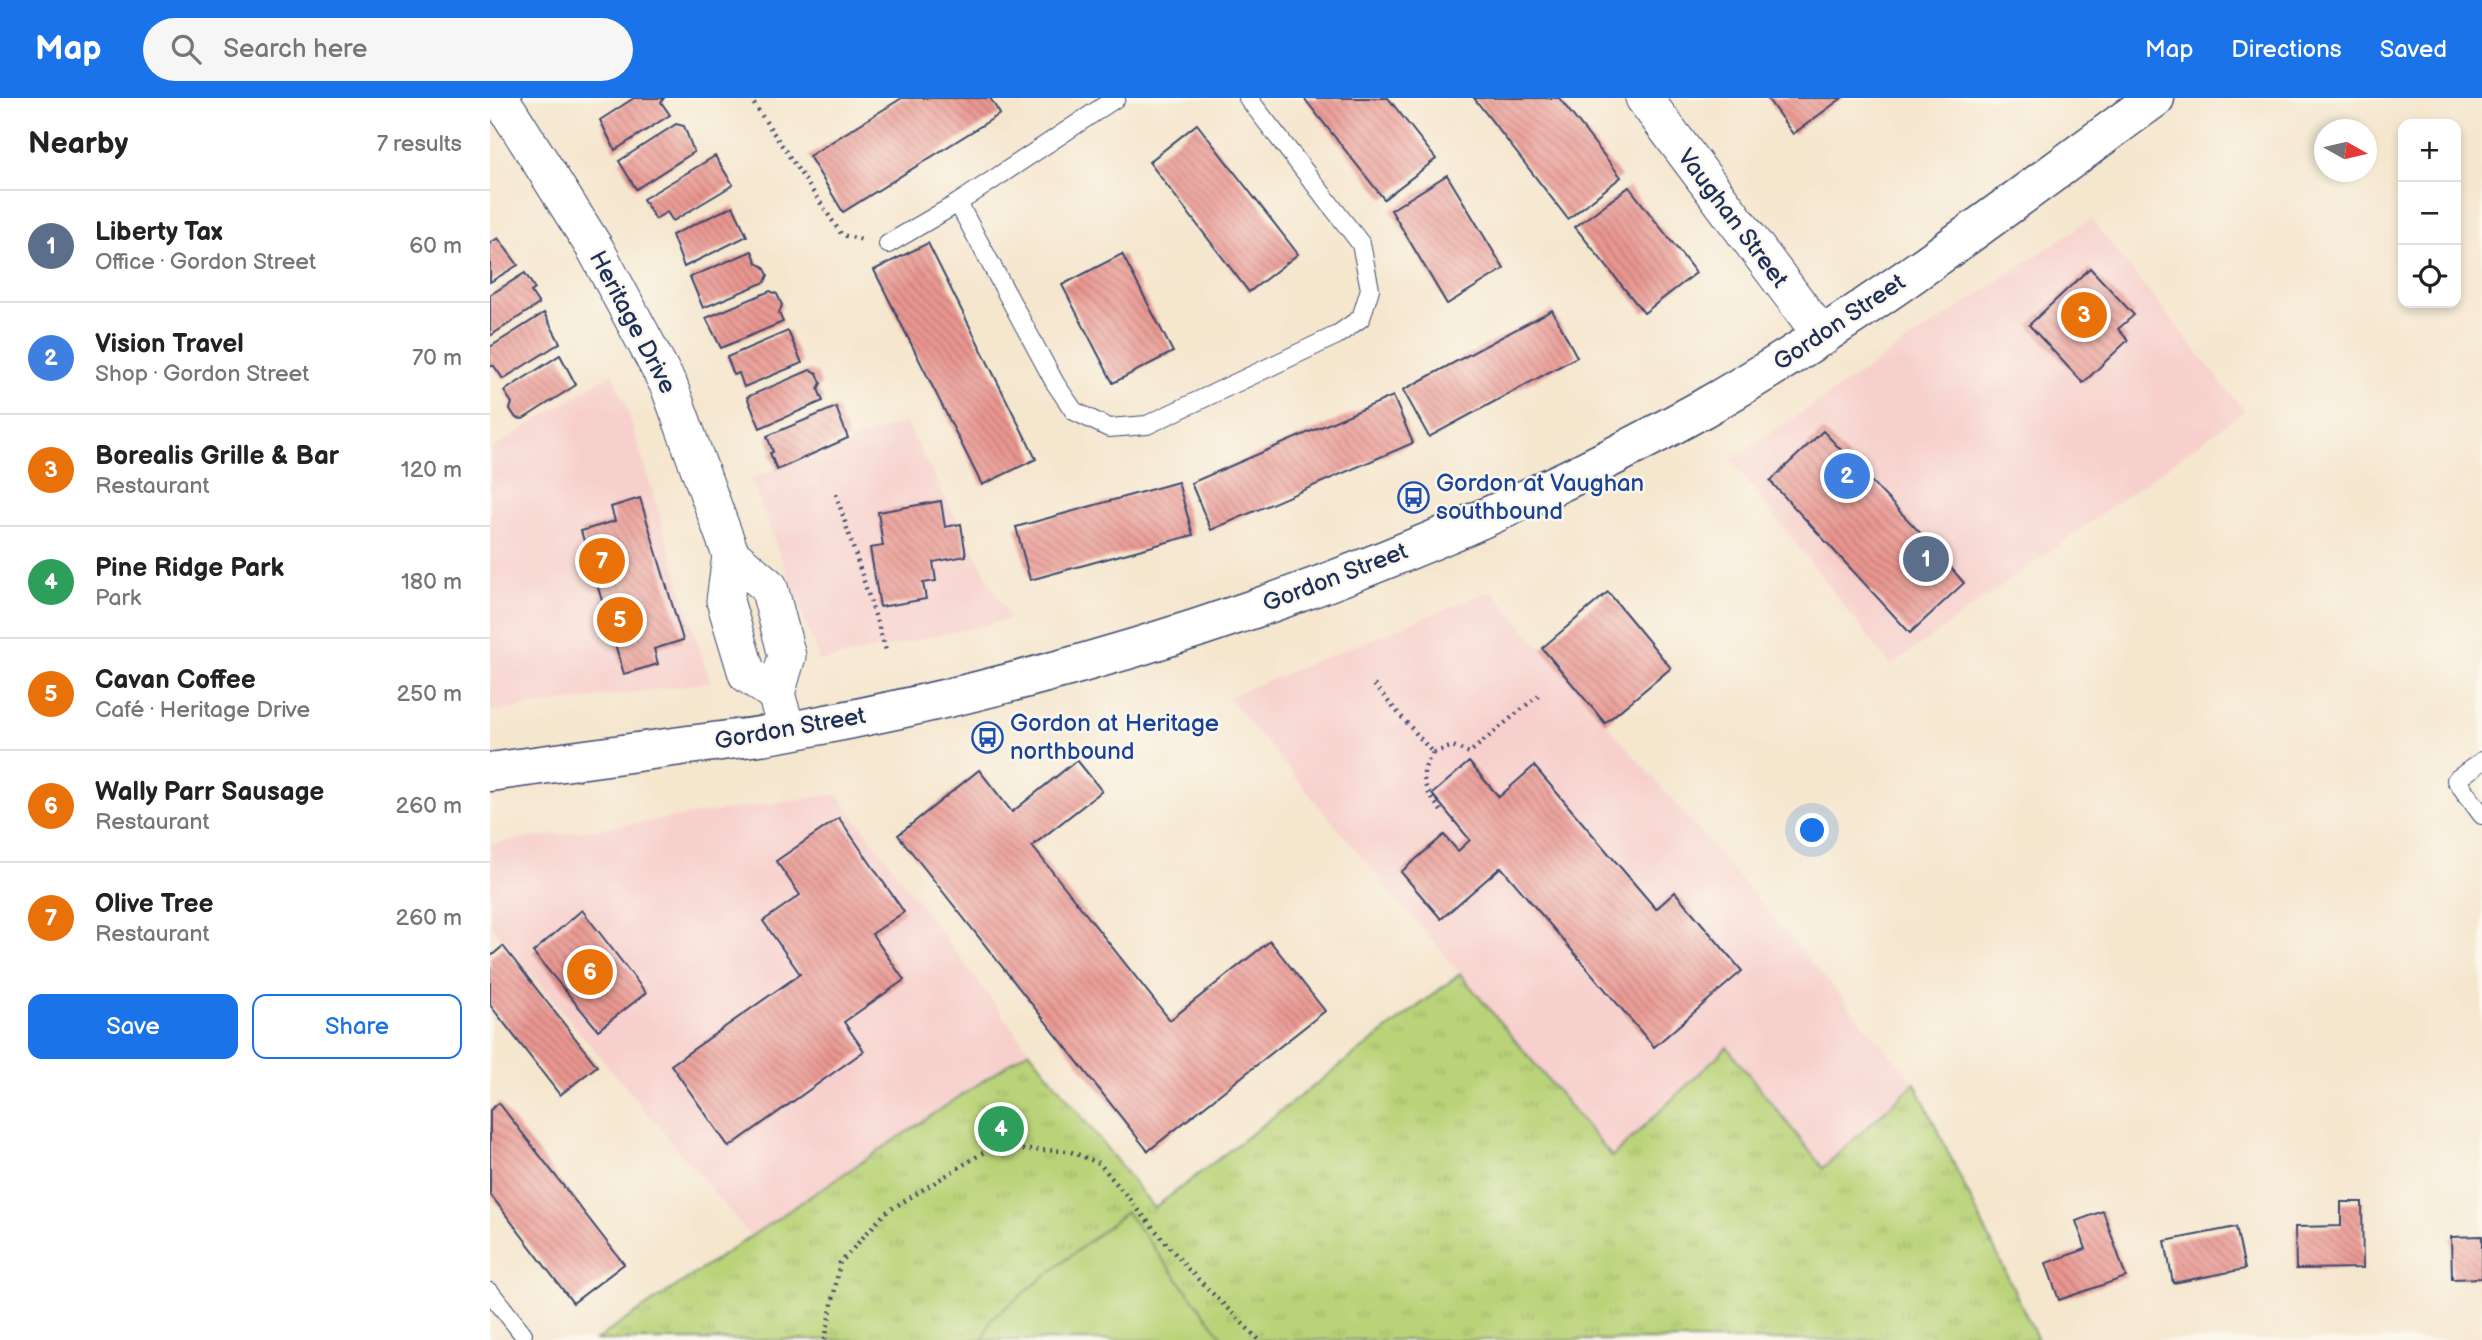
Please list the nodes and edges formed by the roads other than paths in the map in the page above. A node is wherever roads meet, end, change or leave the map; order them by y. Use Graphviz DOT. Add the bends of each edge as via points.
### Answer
graph roads {
  1 [pos="1116,98"];
  2 [pos="1248,98"];
  3 [pos="1644,98"];
  4 [pos="2155,98"];
  5 [pos="503,105"];
  6 [pos="958,203"];
  7 [pos="888,244"];
  8 [pos="1823,337"];
  9 [pos="787,732"];
  10 [pos="2482,761"];
  11 [pos="490,772"];
  12 [pos="2482,816"];
  13 [pos="490,1292"];
  14 [pos="523,1334"];
  1 -- 6 [label="lane"];
  2 -- 6 [label="lane" via="1361,244 1370,289 1361,318 1337,335 1147,425 1109,428 1074,411"];
  3 -- 8 [label="street, Vaughan Street"];
  4 -- 8 [label="main road, Gordon Street"];
  5 -- 9 [label="street, Heritage Drive" via="596,250 669,386 731,555 724,601 747,674 776,694"];
  6 -- 7 [label="lane"];
  8 -- 9 [label="main road, Gordon Street" via="1701,410 1534,495 1353,572 1136,649"];
  9 -- 11 [label="main road, Gordon Street"];
  10 -- 12 [label="lane" via="2456,780"];
  13 -- 14 [label="lane"];
}
